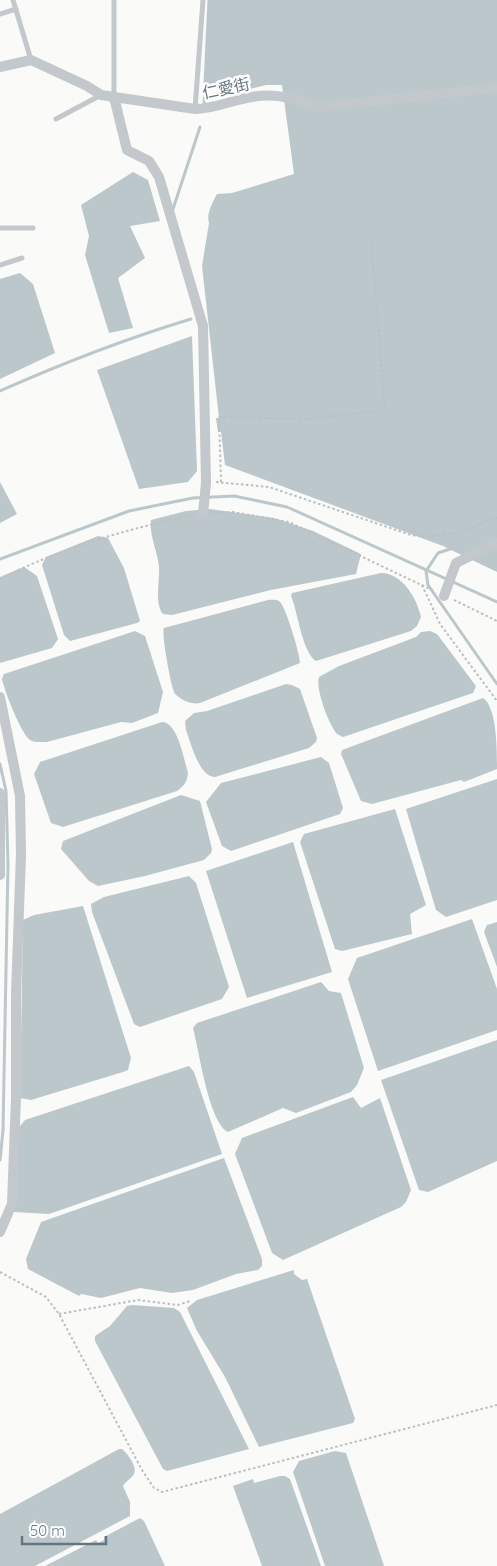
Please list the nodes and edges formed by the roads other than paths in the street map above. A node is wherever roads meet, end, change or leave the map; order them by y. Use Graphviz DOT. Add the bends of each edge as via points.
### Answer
graph roads {
  1 [pos="13,0"];
  2 [pos="114,0"];
  3 [pos="203,0"];
  4 [pos="16,10"];
  5 [pos="0,14"];
  6 [pos="31,60"];
  7 [pos="0,67"];
  8 [pos="497,88"];
  9 [pos="101,95"];
  10 [pos="114,97"];
  11 [pos="195,109"];
  12 [pos="56,119"];
  13 [pos="0,228"];
  14 [pos="33,228"];
  15 [pos="22,258"];
  16 [pos="0,264"];
  17 [pos="203,510"];
  18 [pos="497,543"];
  19 [pos="444,596"];
  20 [pos="0,697"];
  21 [pos="0,793"];
  22 [pos="0,875"];
  23 [pos="0,1232"];
  1 -- 4 [label="lane"];
  2 -- 10 [label="lane"];
  3 -- 11 [label="lane"];
  4 -- 5 [label="lane"];
  4 -- 6 [label="lane"];
  6 -- 7 [label="street"];
  6 -- 9 [label="street, 仁愛街"];
  8 -- 11 [label="street, 仁愛街" via="316,107 299,99 253,96"];
  9 -- 10 [label="street, 仁愛街"];
  9 -- 12 [label="lane"];
  10 -- 11 [label="street, 仁愛街"];
  10 -- 17 [label="street" via="127,150 149,160 160,177 203,326 206,483"];
  13 -- 14 [label="lane"];
  15 -- 16 [label="lane"];
  18 -- 19 [label="street" via="456,563"];
  20 -- 23 [label="street" via="20,796 22,854 12,1204"];
  21 -- 22 [label="street"];
}
